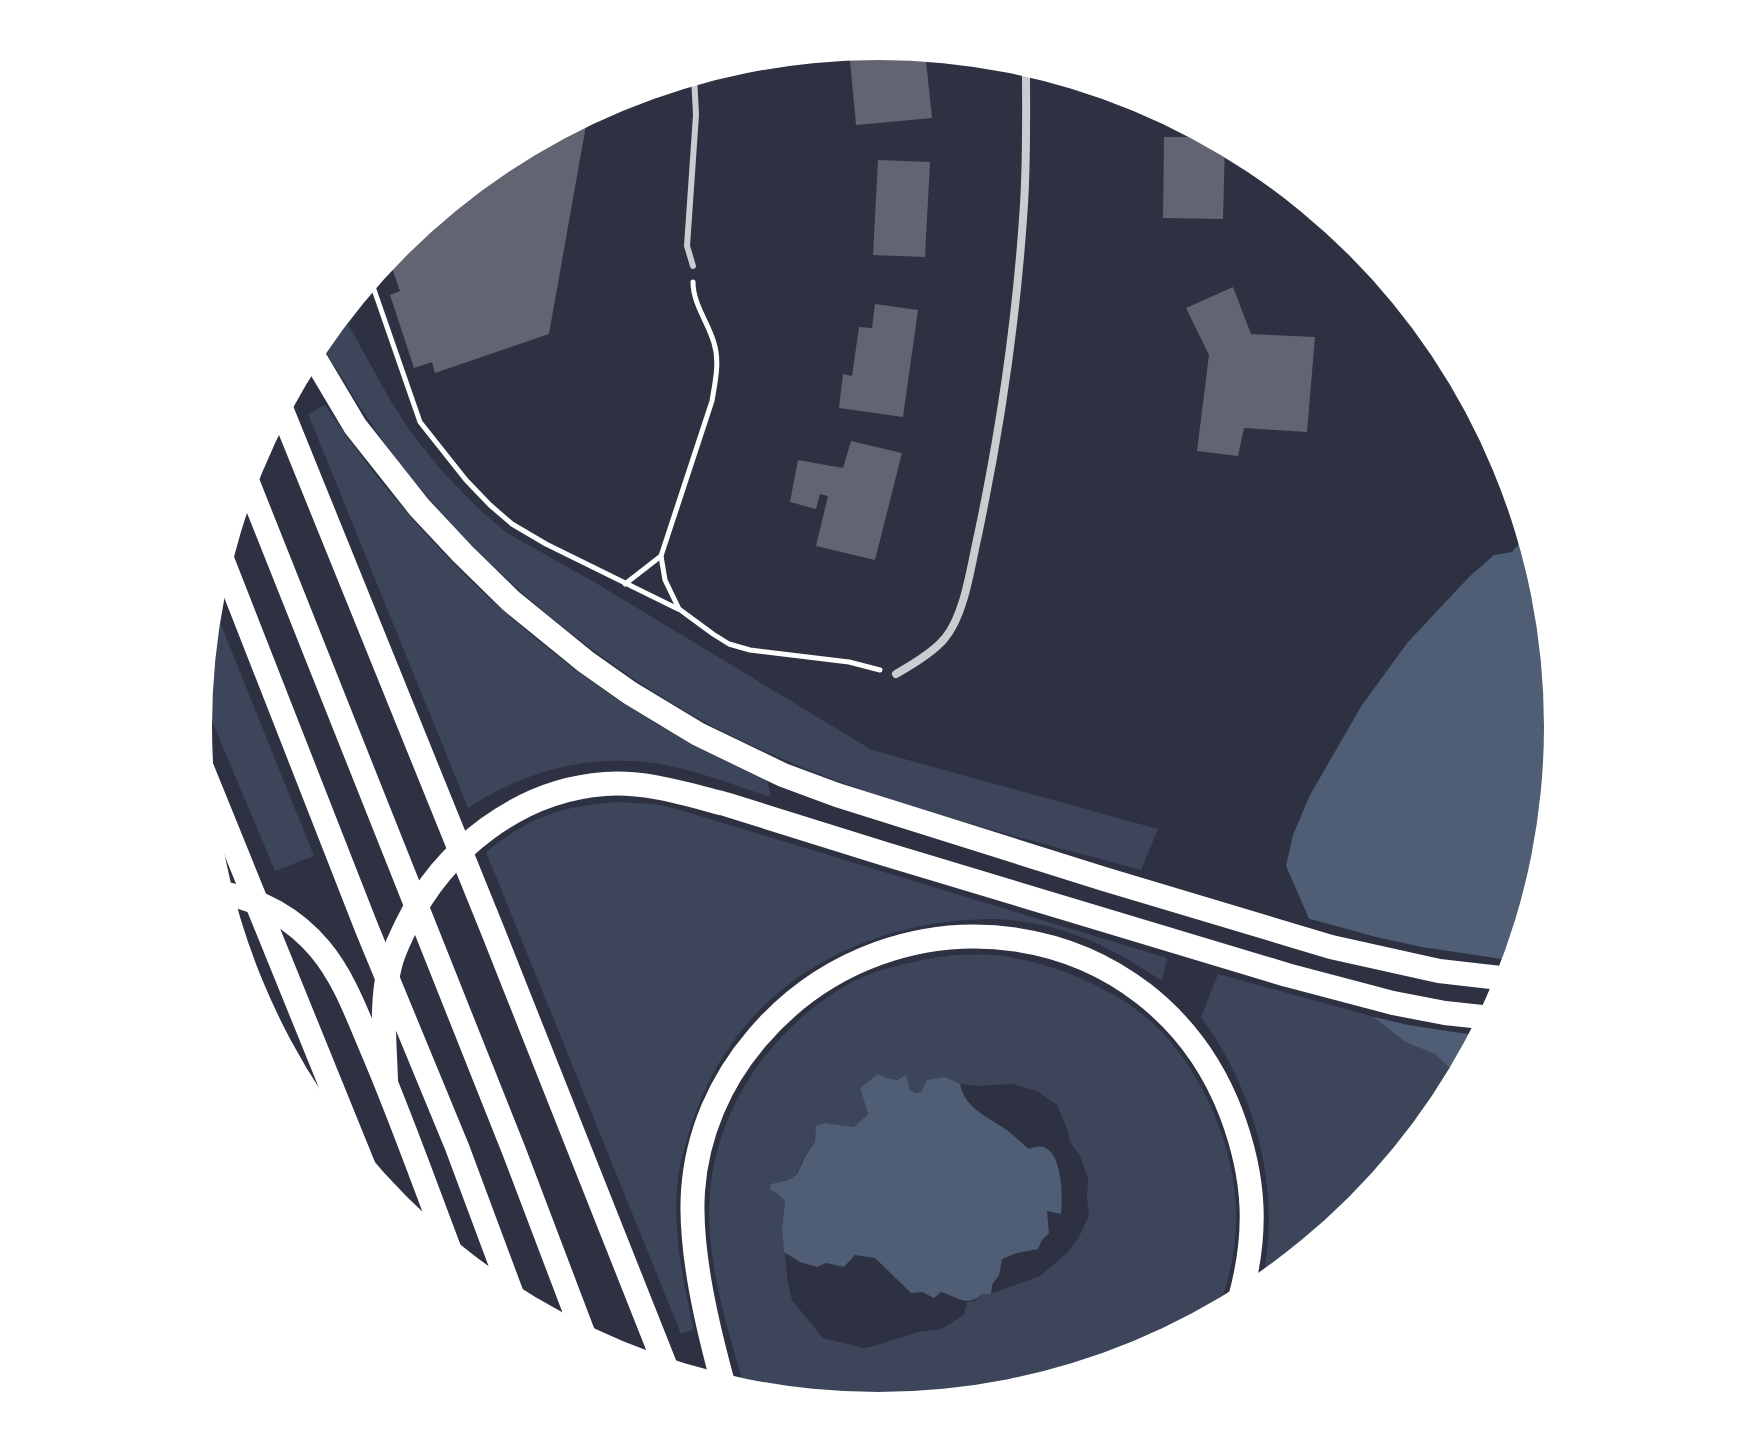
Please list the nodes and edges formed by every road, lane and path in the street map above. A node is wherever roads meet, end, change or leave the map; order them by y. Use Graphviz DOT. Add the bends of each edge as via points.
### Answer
graph roads {
  1 [pos="1026,77"];
  2 [pos="695,86"];
  3 [pos="693,266"];
  4 [pos="374,290"];
  5 [pos="319,365"];
  6 [pos="286,421"];
  7 [pos="253,496"];
  8 [pos="661,556"];
  9 [pos="229,578"];
  10 [pos="625,584"];
  11 [pos="679,609"];
  12 [pos="896,674"];
  13 [pos="217,805"];
  14 [pos="234,895"];
  15 [pos="1496,977"];
  16 [pos="1478,1017"];
  17 [pos="386,1081"];
  18 [pos="350,1131"];
  19 [pos="442,1231"];
  20 [pos="507,1280"];
  21 [pos="1244,1284"];
  22 [pos="579,1321"];
  23 [pos="662,1357"];
  24 [pos="721,1374"];
  1 -- 12 [label="street" via="1024,201 1010,350 966,590 945,639"];
  2 -- 3 [label="lane" via="687,246"];
  3 -- 8 [label="path" via="693,293 715,345 716,377"];
  4 -- 10 [label="path" via="420,422 466,480 512,524"];
  5 -- 15 [label="highway" via="355,426 419,507 511,601 586,662 698,734 783,775 1104,879 1331,947"];
  6 -- 23 [label="highway"];
  7 -- 22 [label="highway"];
  8 -- 10 [label="path"];
  8 -- 11 [label="path"];
  9 -- 20 [label="highway"];
  10 -- 11 [label="path"];
  11 -- 12 [label="path" via="729,644"];
  13 -- 18 [label="highway"];
  14 -- 17 [label="highway" via="262,904 299,927 319,948 336,971"];
  16 -- 17 [label="highway" via="1344,991 725,804 668,790 607,784 531,803 493,825 436,876 414,909 389,967"];
  17 -- 19 [label="highway"];
  21 -- 24 [label="highway" via="1252,1241 1249,1176 1223,1093 1187,1035 1110,970 1056,947 991,936 925,940 859,961 789,1004 747,1050 717,1097 697,1158 693,1193 701,1288"];
}
